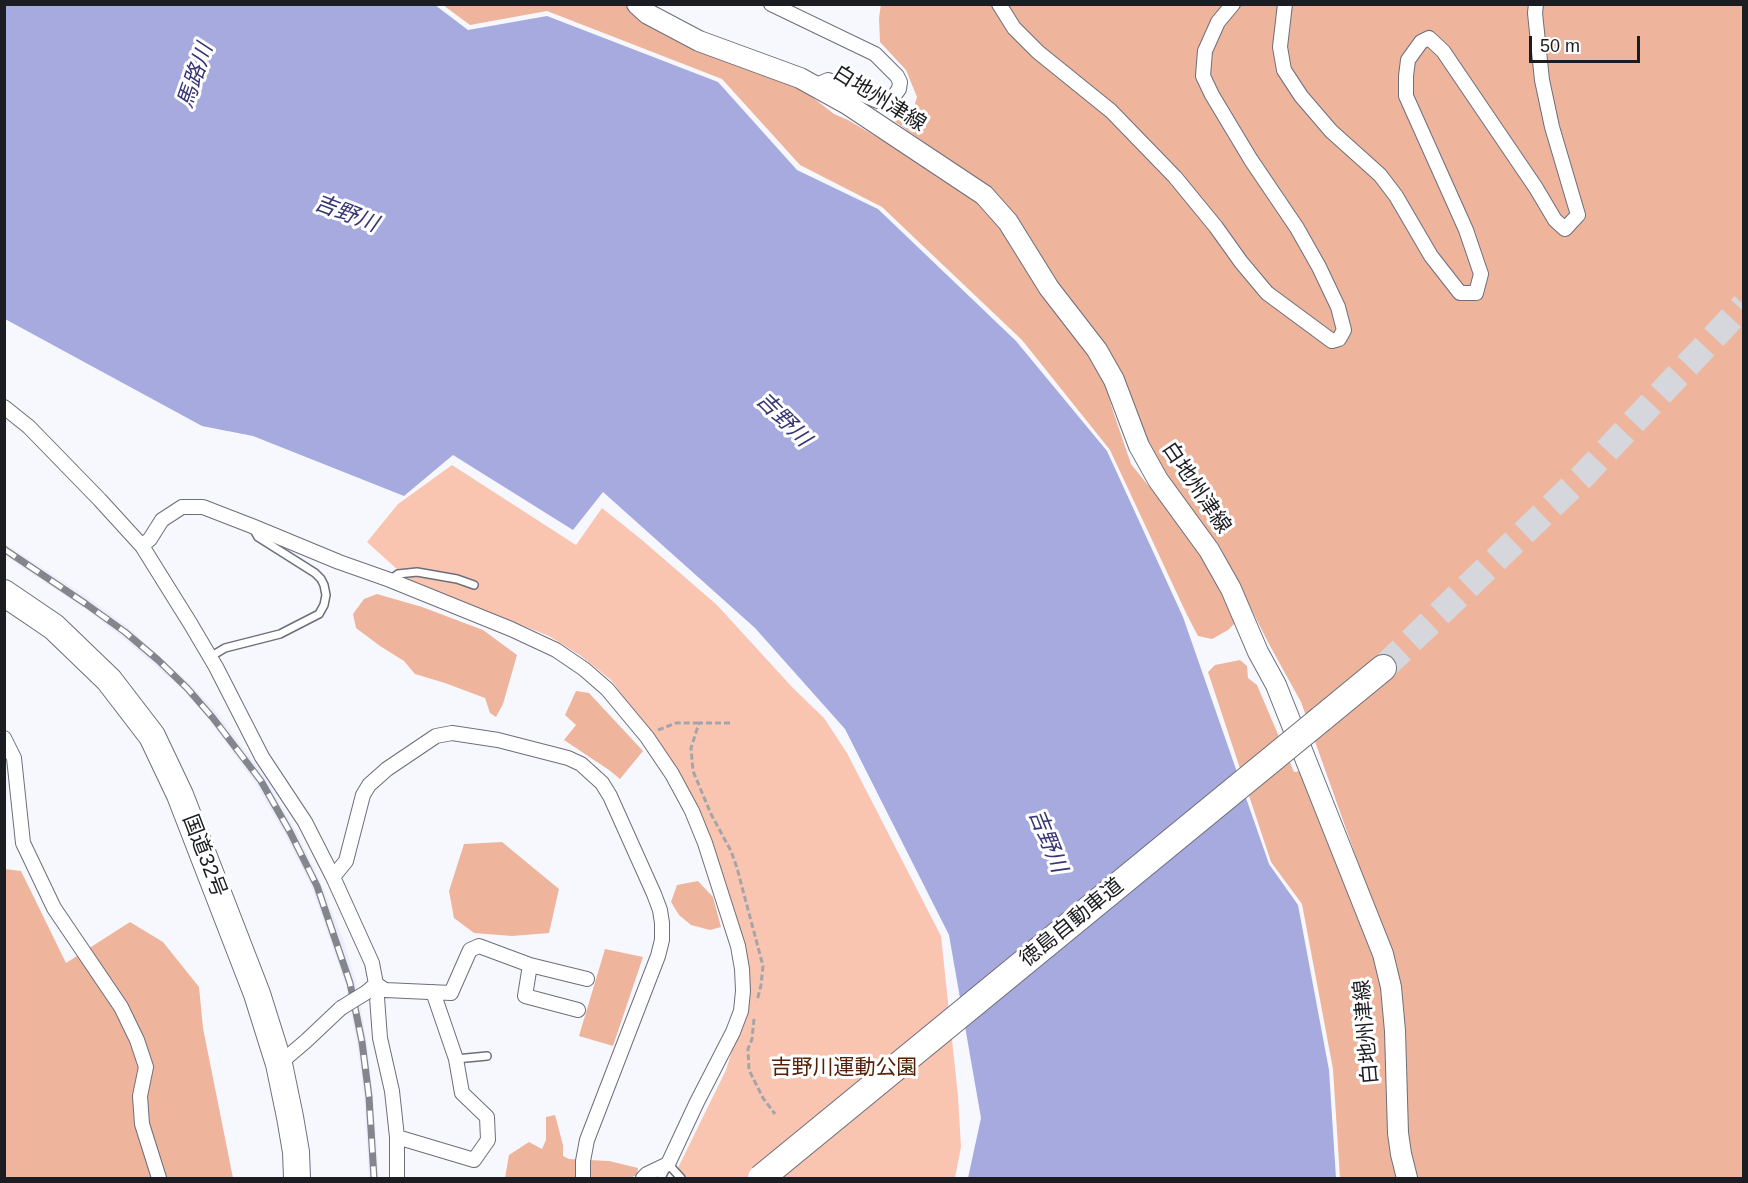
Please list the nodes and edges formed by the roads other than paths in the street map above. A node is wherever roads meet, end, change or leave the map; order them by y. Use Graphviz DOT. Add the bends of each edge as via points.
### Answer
graph roads {
  1 [pos="638,4"];
  2 [pos="771,4"];
  3 [pos="999,4"];
  4 [pos="1233,4"];
  5 [pos="1285,4"];
  6 [pos="1536,4"];
  7 [pos="799,10"];
  8 [pos="814,86"];
  9 [pos="4,406"];
  10 [pos="252,526"];
  11 [pos="142,546"];
  12 [pos="390,580"];
  13 [pos="474,585"];
  14 [pos="4,593"];
  15 [pos="210,657"];
  16 [pos="1383,668"];
  17 [pos="4,738"];
  18 [pos="333,877"];
  19 [pos="530,965"];
  20 [pos="587,979"];
  21 [pos="372,988"];
  22 [pos="433,992"];
  23 [pos="578,1010"];
  24 [pos="487,1056"];
  25 [pos="456,1059"];
  26 [pos="279,1064"];
  27 [pos="397,1137"];
  28 [pos="668,1164"];
  29 [pos="159,1179"];
  30 [pos="297,1179"];
  31 [pos="397,1179"];
  32 [pos="583,1179"];
  33 [pos="643,1179"];
  34 [pos="661,1179"];
  35 [pos="681,1179"];
  36 [pos="761,1179"];
  37 [pos="1407,1179"];
  1 -- 8 [label="main road, 白地州津線" via="648,14 699,41"];
  2 -- 7 [label="street"];
  3 -- 4 [label="street" via="1014,28 1038,52 1111,111 1175,177 1268,293 1332,341 1339,339 1344,330 1338,308 1319,267 1245,151 1203,76 1206,51 1218,22"];
  5 -- 6 [label="street" via="1280,47 1284,70 1331,131 1380,174 1431,256 1460,293 1476,293 1481,274 1466,230 1406,96 1408,60 1421,42 1430,38 1443,51 1564,230 1578,215 1542,80"];
  7 -- 8 [label="street" via="875,54 900,82 894,96 878,101 828,80"];
  8 -- 37 [label="main road, 白地州津線" via="984,195 1008,222 1049,288 1096,350 1114,380 1143,455 1232,589 1276,685 1383,954 1391,987 1398,1133"];
  9 -- 11 [label="street" via="29,427"];
  10 -- 11 [label="street" via="203,507 182,507 162,520"];
  10 -- 12 [label="street"];
  10 -- 15 [label="lane" via="258,537 321,579 326,595 324,605 319,614 280,634 225,648"];
  11 -- 15 [label="street"];
  12 -- 13 [label="lane" via="398,574 417,572"];
  12 -- 28 [label="street" via="511,629 556,650 584,669 607,689 646,737 692,811 735,938 742,969 742,1003 733,1032"];
  14 -- 26 [label="highway, 国道32号" via="54,627 109,680 152,736 185,806 257,994"];
  15 -- 18 [label="street" via="262,757 304,822"];
  16 -- 36 [label="highway, 徳島自動車道, bridge"];
  17 -- 29 [label="street" via="14,758 23,843 54,908 121,1007 137,1040 146,1067 140,1096 142,1124"];
  18 -- 21 [label="street" via="372,963"];
  18 -- 32 [label="street" via="346,861 369,785 436,736 452,733 486,738 568,758 602,783 654,894 660,910 662,940 587,1140"];
  19 -- 20 [label="street"];
  19 -- 22 [label="street" via="479,946 470,950 451,993"];
  19 -- 23 [label="street" via="525,996"];
  21 -- 22 [label="street"];
  21 -- 26 [label="street, bridge" via="341,1008"];
  21 -- 27 [label="street"];
  22 -- 25 [label="street"];
  24 -- 25 [label="lane"];
  25 -- 27 [label="street" via="462,1093 487,1117 488,1140 474,1160"];
  26 -- 30 [label="highway, 国道32号" via="291,1117"];
  27 -- 31 [label="street"];
  28 -- 33 [label="street"];
  28 -- 34 [label="lane"];
  28 -- 35 [label="lane"];
}
